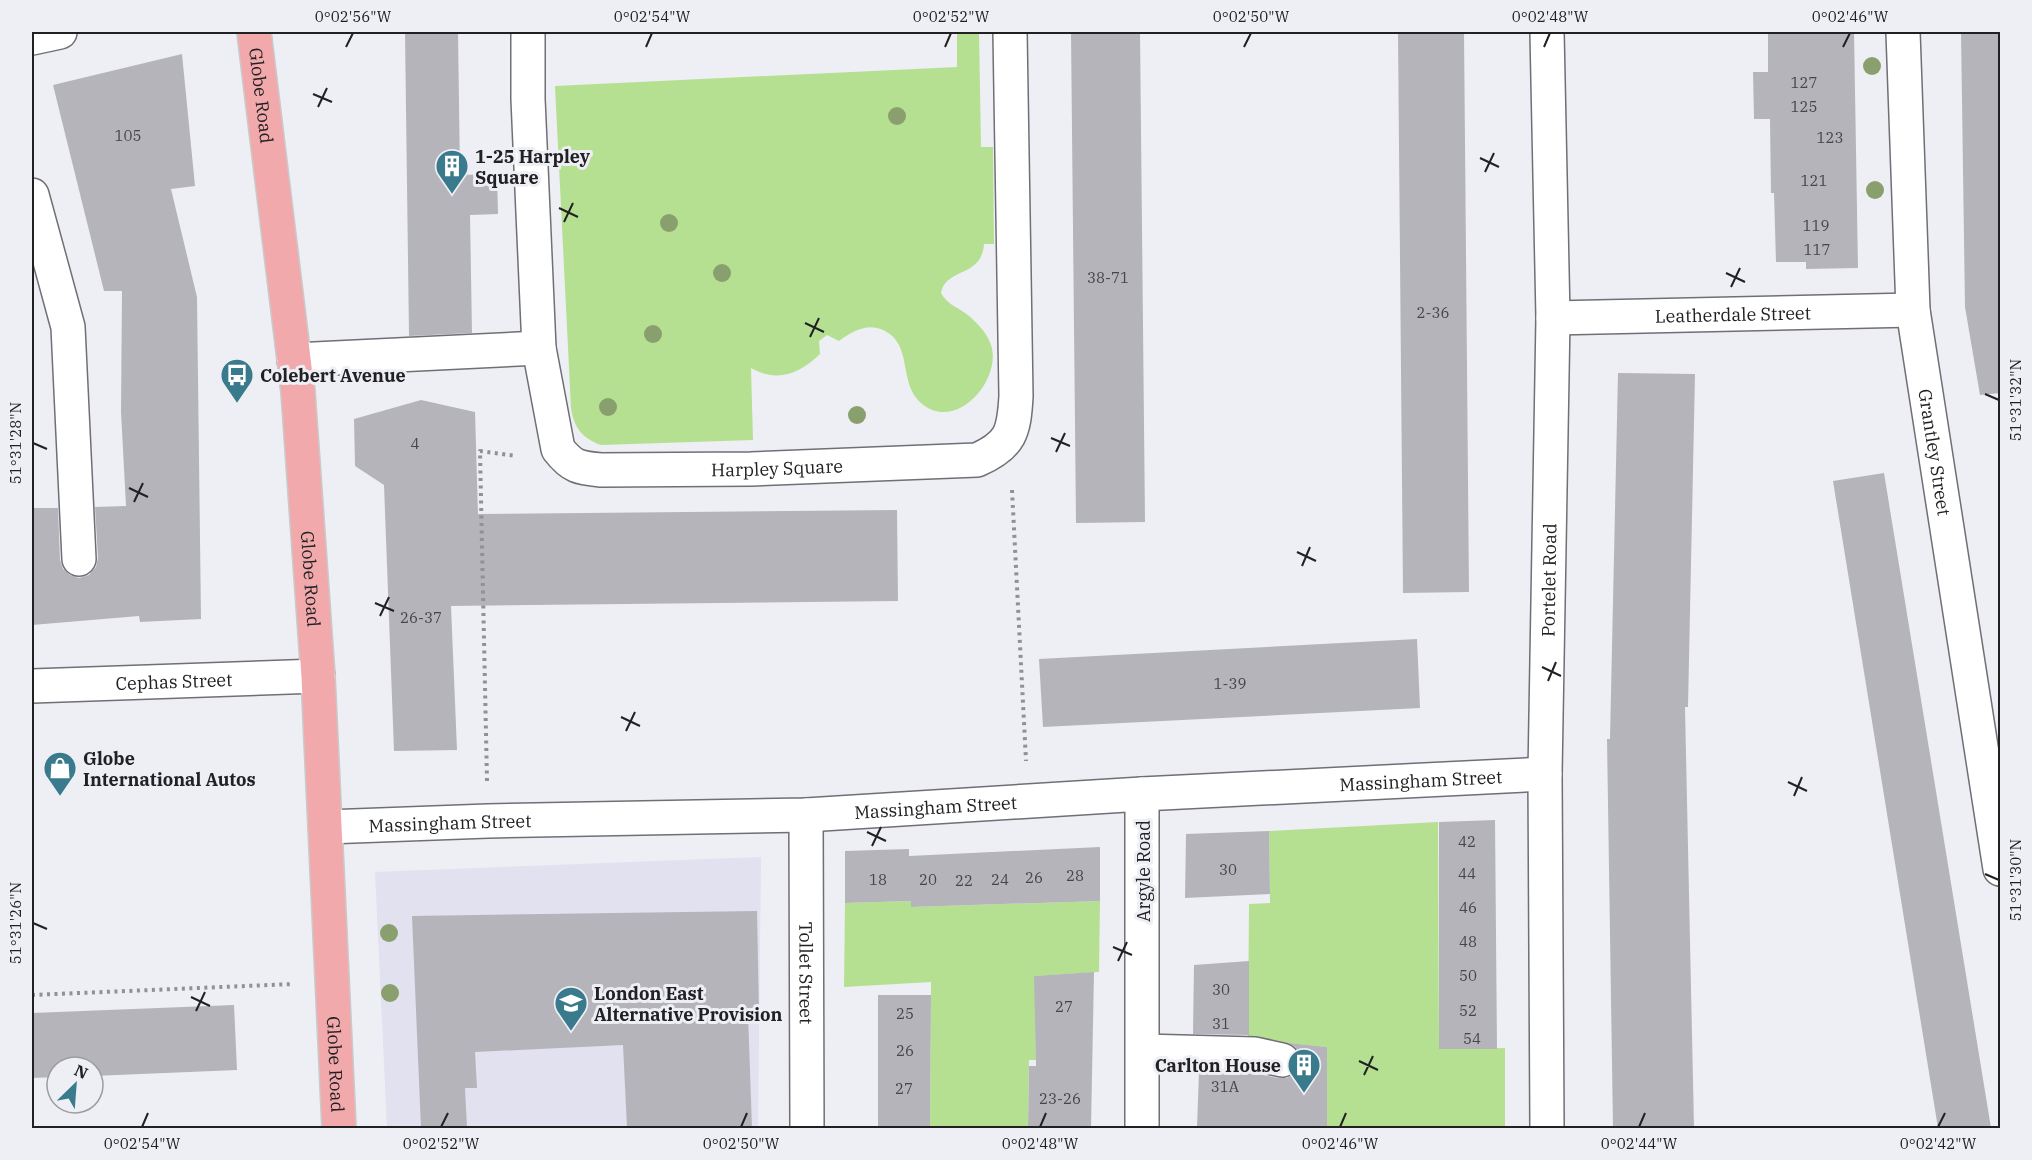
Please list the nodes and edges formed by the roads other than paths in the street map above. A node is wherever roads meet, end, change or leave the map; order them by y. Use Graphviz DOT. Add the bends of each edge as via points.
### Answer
graph roads {
  1 [pos="58,32"];
  2 [pos="255,32"];
  3 [pos="528,32"];
  4 [pos="1010,32"];
  5 [pos="1547,32"];
  6 [pos="1903,32"];
  7 [pos="32,38"];
  8 [pos="32,195"];
  9 [pos="1913,310"];
  10 [pos="1553,318"];
  11 [pos="539,348"];
  12 [pos="294,360"];
  13 [pos="79,559"];
  14 [pos="318,676"];
  15 [pos="32,686"];
  16 [pos="1545,774"];
  17 [pos="1142,794"];
  18 [pos="806,815"];
  19 [pos="326,827"];
  20 [pos="2001,868"];
  21 [pos="1143,1051"];
  22 [pos="1282,1060"];
  23 [pos="339,1128"];
  24 [pos="807,1128"];
  25 [pos="1142,1128"];
  26 [pos="1547,1128"];
  1 -- 7 [label="street"];
  2 -- 12 [label="main road, Globe Road"];
  3 -- 11 [label="street"];
  4 -- 11 [label="street, Harpley Square" via="1016,396 1010,435 995,452 977,460 751,469 583,469 568,462 558,449"];
  5 -- 10 [label="street, Portelet Road"];
  6 -- 9 [label="street, Grantley Street"];
  8 -- 13 [label="street" via="68,327"];
  9 -- 10 [label="street, Leatherdale Street"];
  9 -- 20 [label="street, Grantley Street"];
  10 -- 16 [label="street, Portelet Road"];
  11 -- 12 [label="street"];
  12 -- 14 [label="main road, Globe Road"];
  14 -- 15 [label="street, Cephas Street"];
  14 -- 19 [label="main road, Globe Road"];
  16 -- 17 [label="street, Massingham Street"];
  16 -- 26 [label="street, Portelet Road"];
  17 -- 18 [label="street, Massingham Street"];
  17 -- 21 [label="street, Argyle Road"];
  18 -- 19 [label="street, Massingham Street"];
  18 -- 24 [label="street, Tollet Street"];
  19 -- 23 [label="main road, Globe Road"];
  21 -- 22 [label="street" via="1255,1054"];
  21 -- 25 [label="street, Argyle Road"];
}
